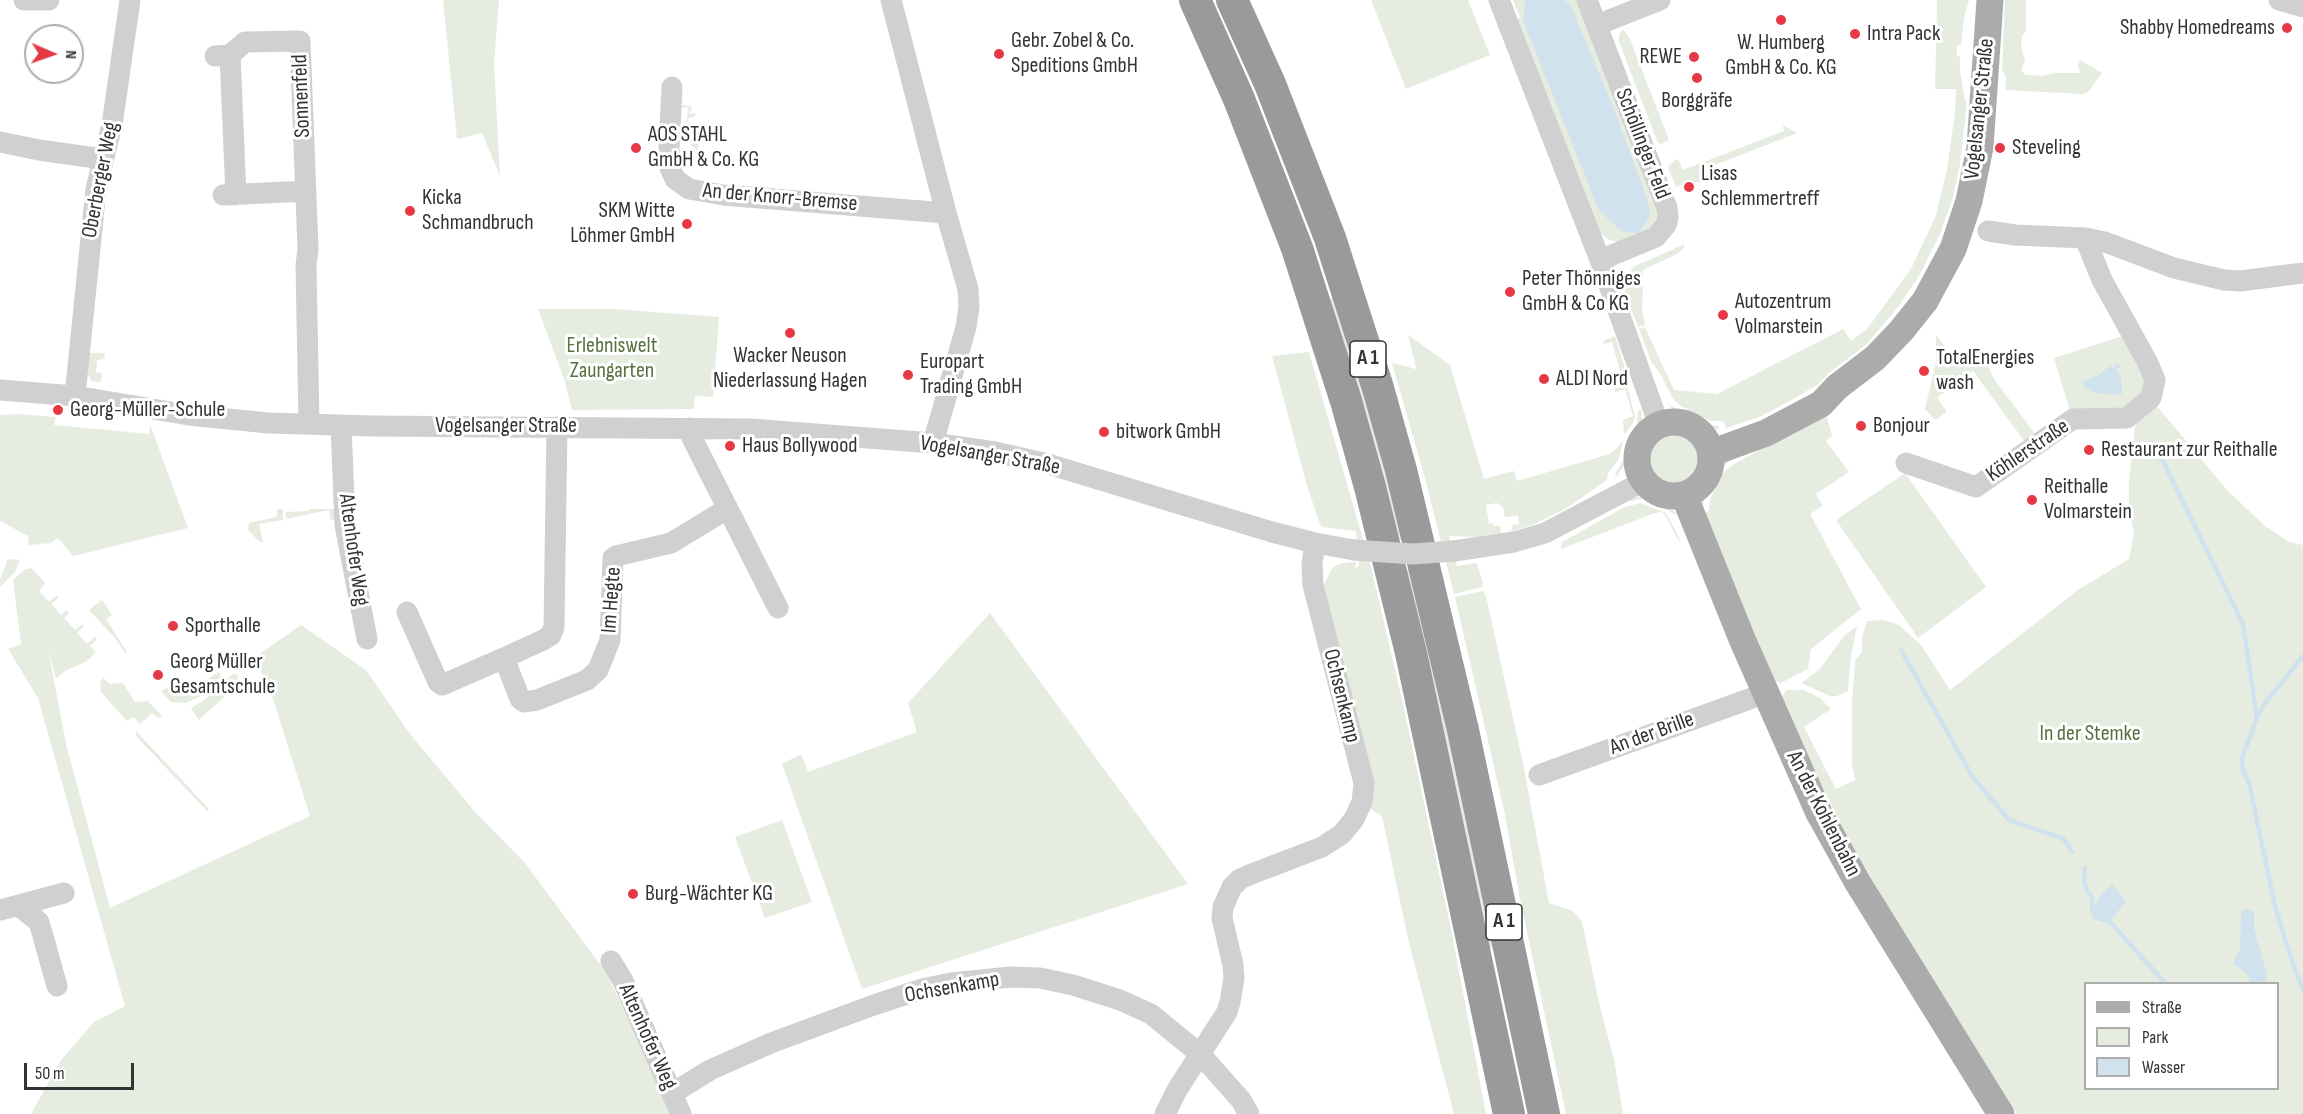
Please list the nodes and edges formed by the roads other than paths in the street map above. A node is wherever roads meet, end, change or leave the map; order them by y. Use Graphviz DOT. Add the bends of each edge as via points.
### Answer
graph roads {
  1 [pos="24,0"];
  2 [pos="49,0"];
  3 [pos="130,0"];
  4 [pos="891,0"];
  5 [pos="1195,0"];
  6 [pos="1232,0"];
  7 [pos="1499,0"];
  8 [pos="1587,0"];
  9 [pos="1660,0"];
  10 [pos="1990,0"];
  11 [pos="2280,0"];
  12 [pos="2303,7"];
  13 [pos="1597,25"];
  14 [pos="672,87"];
  15 [pos="0,142"];
  16 [pos="103,159"];
  17 [pos="306,191"];
  18 [pos="946,213"];
  19 [pos="1988,231"];
  20 [pos="2085,238"];
  21 [pos="1600,260"];
  22 [pos="2303,273"];
  23 [pos="0,390"];
  24 [pos="75,396"];
  25 [pos="309,424"];
  26 [pos="341,425"];
  27 [pos="1659,425"];
  28 [pos="557,427"];
  29 [pos="690,428"];
  30 [pos="933,443"];
  31 [pos="1708,446"];
  32 [pos="1906,463"];
  33 [pos="1644,481"];
  34 [pos="1684,495"];
  35 [pos="727,509"];
  36 [pos="1315,543"];
  37 [pos="778,608"];
  38 [pos="407,612"];
  39 [pos="367,639"];
  40 [pos="504,658"];
  41 [pos="1766,693"];
  42 [pos="1539,775"];
  43 [pos="64,893"];
  44 [pos="10,908"];
  45 [pos="611,960"];
  46 [pos="57,986"];
  47 [pos="1201,1055"];
  48 [pos="673,1093"];
  49 [pos="681,1114"];
  50 [pos="1165,1114"];
  51 [pos="1249,1114"];
  52 [pos="1509,1114"];
  53 [pos="1544,1114"];
  54 [pos="2001,1114"];
  1 -- 2 [label="street"];
  3 -- 16 [label="street, Oberberger Weg" via="112,125"];
  4 -- 18 [label="street"];
  5 -- 52 [label="highway, A 1" via="1239,99 1297,248 1349,412 1411,653"];
  6 -- 53 [label="highway, A 1" via="1270,84 1330,238 1395,449 1463,730"];
  7 -- 21 [label="street"];
  8 -- 13 [label="street, Schöllinger Feld"];
  9 -- 13 [label="street"];
  10 -- 31 [label="main road, Vogelsanger Straße" via="1980,147 1969,201 1953,249 1925,301 1875,358 1821,404 1766,433"];
  11 -- 12 [label="street"];
  13 -- 21 [label="street, Schöllinger Feld" via="1668,218 1656,237"];
  14 -- 18 [label="street, An der Knorr-Bremse" via="670,168 675,179 689,189"];
  15 -- 16 [label="street"];
  16 -- 24 [label="street, Oberberger Weg" via="90,235"];
  17 -- 17 [label="street, Sonnenfeld" via="300,41 244,42 223,55 229,195"];
  17 -- 25 [label="street, Sonnenfeld"];
  18 -- 30 [label="street" via="963,267 969,307"];
  19 -- 20 [label="street"];
  20 -- 22 [label="street" via="2190,273 2224,280"];
  20 -- 32 [label="street, Köhlerstraße" via="2102,280 2148,363 2155,380 2151,398 2127,417 2073,419 1976,487"];
  21 -- 27 [label="street"];
  23 -- 24 [label="street, Vogelsanger Straße"];
  24 -- 25 [label="street, Vogelsanger Straße" via="236,421"];
  25 -- 26 [label="street, Vogelsanger Straße"];
  26 -- 28 [label="street, Vogelsanger Straße"];
  26 -- 39 [label="street, Altenhofer Weg" via="345,525"];
  27 -- 31 [label="main road" via="1689,425"];
  27 -- 33 [label="main road" via="1645,435 1637,452 1637,466"];
  28 -- 29 [label="street, Vogelsanger Straße"];
  28 -- 40 [label="street" via="554,627 543,640"];
  29 -- 30 [label="street, Vogelsanger Straße"];
  29 -- 35 [label="street"];
  30 -- 36 [label="street, Vogelsanger Straße" via="1048,464"];
  31 -- 34 [label="main road" via="1710,467 1703,482"];
  33 -- 34 [label="main road" via="1659,493"];
  33 -- 36 [label="street, Vogelsanger Straße, bridge" via="1545,533 1505,544 1413,554"];
  34 -- 41 [label="main road, An der Kohlenbahn"];
  35 -- 37 [label="street"];
  35 -- 40 [label="street, Im Hegte" via="671,543 613,558 610,640 598,670 587,680 524,702"];
  36 -- 47 [label="street, Ochsenkamp" via="1313,585 1364,783 1362,802 1342,834 1322,847 1240,879 1232,887 1222,918 1232,958 1233,991 1227,1012"];
  38 -- 40 [label="street" via="442,685"];
  41 -- 42 [label="street, An der Brille"];
  41 -- 54 [label="main road, An der Kohlenbahn" via="1819,813 1858,883"];
  43 -- 44 [label="street"];
  44 -- 46 [label="street" via="39,922"];
  45 -- 48 [label="street, Altenhofer Weg"];
  47 -- 48 [label="street, Ochsenkamp" via="1151,1014 1112,997 1056,980 993,978 922,989 871,1006 771,1043 710,1070"];
  47 -- 50 [label="street"];
  47 -- 51 [label="street"];
  48 -- 49 [label="street, Altenhofer Weg"];
}
